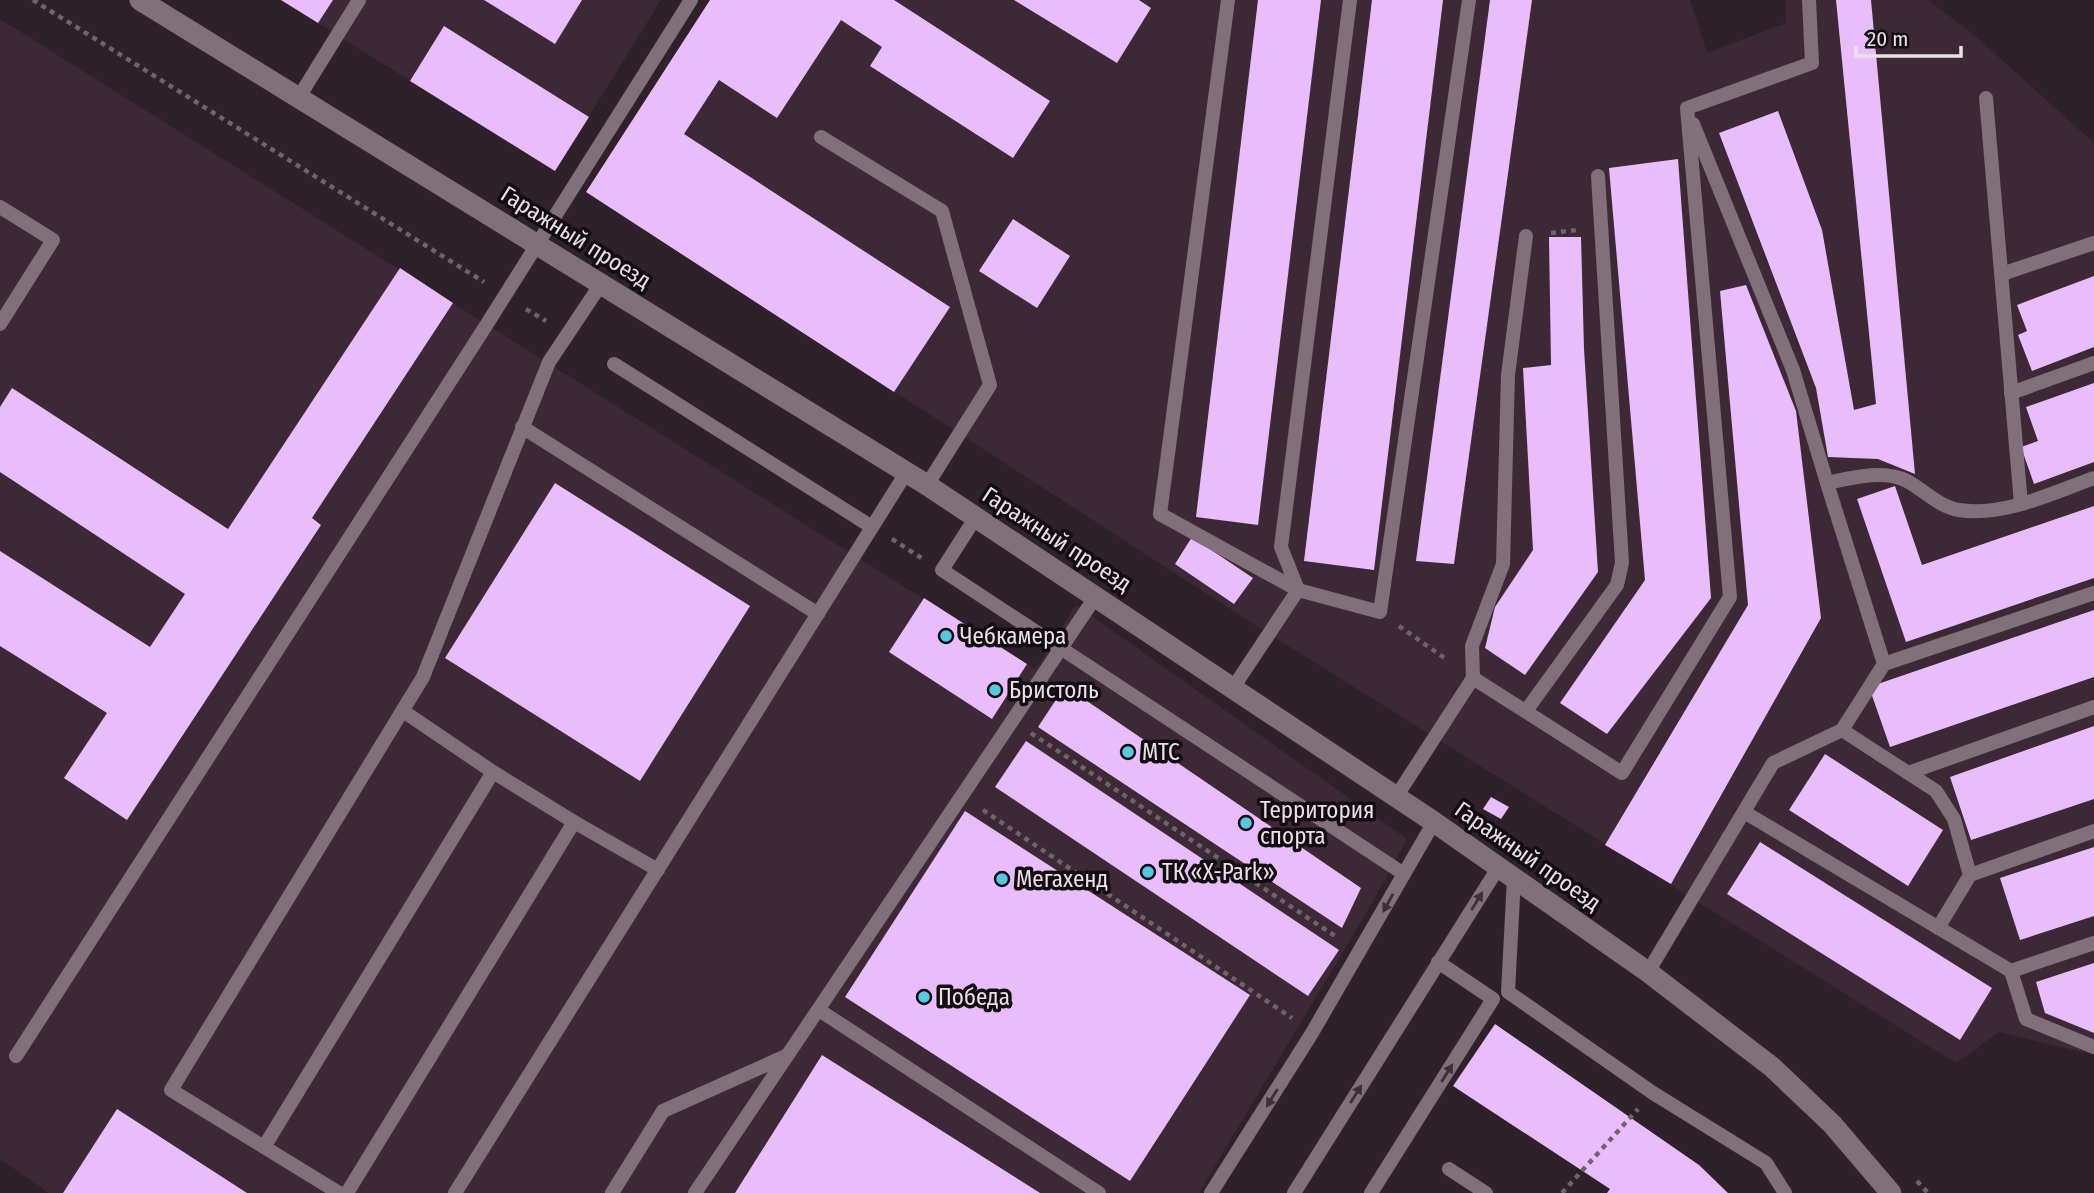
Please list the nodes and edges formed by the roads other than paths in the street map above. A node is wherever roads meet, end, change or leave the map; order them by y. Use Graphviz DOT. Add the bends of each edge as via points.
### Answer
graph roads {
  1 [pos="141,0"];
  2 [pos="359,0"];
  3 [pos="691,0"];
  4 [pos="1228,0"];
  5 [pos="1350,0"];
  6 [pos="1469,0"];
  7 [pos="1809,0"];
  8 [pos="299,97"];
  9 [pos="1986,98"];
  10 [pos="1687,108"];
  11 [pos="821,137"];
  12 [pos="1598,176"];
  13 [pos="0,207"];
  14 [pos="1526,236"];
  15 [pos="2094,243"];
  16 [pos="537,244"];
  17 [pos="2002,274"];
  18 [pos="601,284"];
  19 [pos="0,324"];
  20 [pos="2094,363"];
  21 [pos="614,364"];
  22 [pos="2011,393"];
  23 [pos="522,427"];
  24 [pos="906,473"];
  25 [pos="2094,478"];
  26 [pos="1828,483"];
  27 [pos="927,485"];
  28 [pos="2021,504"];
  29 [pos="976,517"];
  30 [pos="872,527"];
  31 [pos="1298,590"];
  32 [pos="2094,593"];
  33 [pos="1096,596"];
  34 [pos="818,614"];
  35 [pos="1061,648"];
  36 [pos="1884,664"];
  37 [pos="1473,678"];
  38 [pos="1233,688"];
  39 [pos="2094,707"];
  40 [pos="403,711"];
  41 [pos="1526,711"];
  42 [pos="1842,730"];
  43 [pos="493,772"];
  44 [pos="1908,773"];
  45 [pos="1396,797"];
  46 [pos="1744,812"];
  47 [pos="574,822"];
  48 [pos="1434,822"];
  49 [pos="2094,831"];
  50 [pos="658,870"];
  51 [pos="1506,873"];
  52 [pos="1404,874"];
  53 [pos="1970,875"];
  54 [pos="1938,928"];
  55 [pos="2094,943"];
  56 [pos="1438,962"];
  57 [pos="2011,971"];
  58 [pos="1648,972"];
  59 [pos="818,1010"];
  60 [pos="2094,1047"];
  61 [pos="16,1056"];
  62 [pos="788,1056"];
  63 [pos="264,1147"];
  64 [pos="1449,1169"];
  65 [pos="340,1193"];
  66 [pos="347,1193"];
  67 [pos="455,1193"];
  68 [pos="612,1193"];
  69 [pos="695,1193"];
  70 [pos="1099,1193"];
  71 [pos="1211,1193"];
  72 [pos="1294,1193"];
  73 [pos="1371,1193"];
  74 [pos="1486,1193"];
  75 [pos="1785,1193"];
  76 [pos="1891,1193"];
  1 -- 8 [label="street, Гаражный проезд"];
  2 -- 8 [label="lane"];
  3 -- 16 [label="lane"];
  4 -- 31 [label="lane" via="1160,514"];
  5 -- 31 [label="lane" via="1281,547"];
  6 -- 31 [label="lane" via="1380,612"];
  7 -- 10 [label="lane" via="1812,63"];
  8 -- 16 [label="street, Гаражный проезд"];
  9 -- 17 [label="lane"];
  10 -- 26 [label="lane" via="1793,370"];
  10 -- 41 [label="lane" via="1731,597 1622,773"];
  11 -- 27 [label="lane" via="942,211 990,385"];
  12 -- 41 [label="lane" via="1622,563 1617,585"];
  13 -- 19 [label="lane" via="52,240"];
  14 -- 37 [label="lane" via="1508,374 1503,564 1472,646"];
  15 -- 17 [label="lane"];
  16 -- 18 [label="street, Гаражный проезд"];
  16 -- 61 [label="lane"];
  17 -- 22 [label="lane"];
  18 -- 23 [label="lane" via="549,362"];
  18 -- 24 [label="street, Гаражный проезд"];
  20 -- 22 [label="lane"];
  21 -- 30 [label="lane"];
  22 -- 28 [label="lane"];
  23 -- 34 [label="lane"];
  23 -- 40 [label="lane" via="424,677"];
  24 -- 27 [label="street, Гаражный проезд"];
  24 -- 30 [label="lane"];
  25 -- 28 [label="lane"];
  26 -- 28 [label="lane" via="1869,475 1905,480 1956,510"];
  26 -- 36 [label="lane"];
  27 -- 29 [label="street, Гаражный проезд"];
  29 -- 33 [label="street, Гаражный проезд"];
  29 -- 35 [label="lane" via="942,570"];
  30 -- 34 [label="lane"];
  31 -- 38 [label="lane"];
  32 -- 36 [label="lane"];
  33 -- 35 [label="lane"];
  33 -- 38 [label="street, Гаражный проезд"];
  34 -- 50 [label="lane"];
  35 -- 52 [label="lane"];
  35 -- 59 [label="lane"];
  36 -- 42 [label="lane"];
  37 -- 41 [label="lane"];
  37 -- 45 [label="lane"];
  38 -- 45 [label="street, Гаражный проезд"];
  39 -- 44 [label="lane"];
  40 -- 43 [label="lane"];
  40 -- 63 [label="lane" via="171,1090"];
  42 -- 44 [label="lane"];
  42 -- 46 [label="lane" via="1773,763"];
  43 -- 47 [label="lane"];
  43 -- 63 [label="lane"];
  44 -- 53 [label="lane" via="1937,792 1954,819"];
  45 -- 48 [label="street, Гаражный проезд"];
  46 -- 54 [label="lane"];
  46 -- 58 [label="lane"];
  47 -- 50 [label="lane"];
  47 -- 66 [label="lane"];
  48 -- 51 [label="street, Гаражный проезд"];
  48 -- 52 [label="lane"];
  49 -- 53 [label="lane"];
  50 -- 67 [label="lane"];
  56 -- 51 [label="lane, one-way"];
  51 -- 58 [label="street, Гаражный проезд"];
  51 -- 75 [label="lane" via="1508,992 1653,1093 1766,1163"];
  52 -- 71 [label="lane, one-way" via="1312,1033"];
  53 -- 54 [label="lane"];
  54 -- 57 [label="lane"];
  55 -- 57 [label="lane"];
  72 -- 56 [label="lane, one-way"];
  73 -- 56 [label="lane, one-way" via="1493,999"];
  57 -- 60 [label="lane" via="2026,1019"];
  58 -- 76 [label="street, Гаражный проезд" via="1772,1068 1832,1124"];
  59 -- 62 [label="lane"];
  59 -- 70 [label="lane"];
  62 -- 68 [label="lane" via="663,1111"];
  62 -- 69 [label="lane"];
  63 -- 65 [label="lane"];
  64 -- 74 [label="lane"];
}
